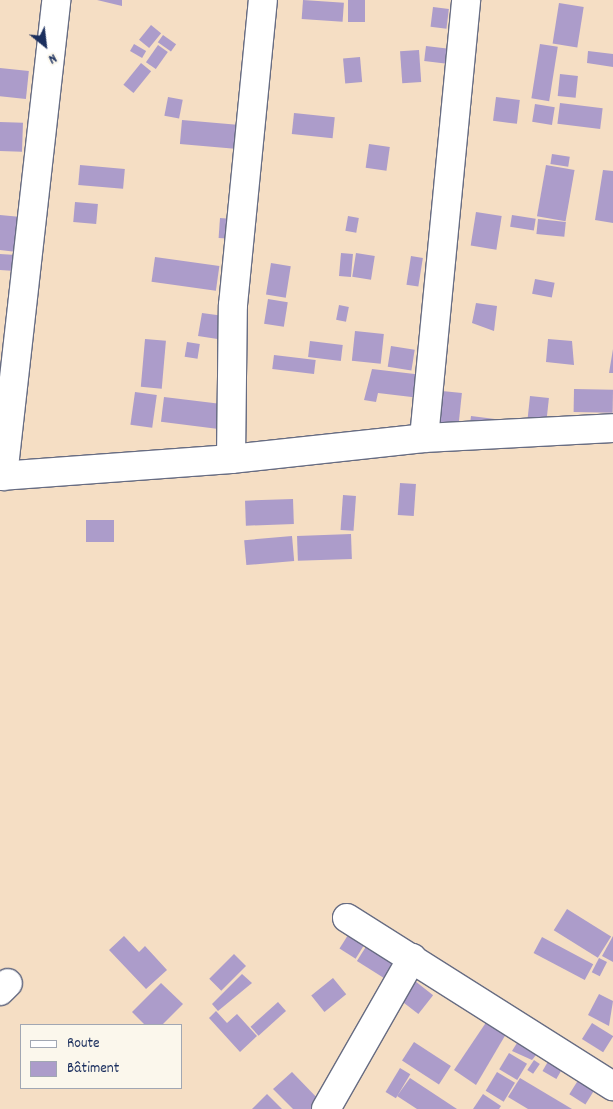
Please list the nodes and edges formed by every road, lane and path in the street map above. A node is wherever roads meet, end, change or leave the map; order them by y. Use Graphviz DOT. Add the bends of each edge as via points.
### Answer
graph roads {
  1 [pos="56,0"];
  2 [pos="263,0"];
  3 [pos="466,0"];
  4 [pos="613,428"];
  5 [pos="424,438"];
  6 [pos="231,459"];
  7 [pos="2,476"];
  8 [pos="347,918"];
  9 [pos="412,958"];
  10 [pos="613,1086"];
  11 [pos="326,1109"];
  1 -- 7 [label="street"];
  2 -- 6 [label="street" via="233,306"];
  3 -- 5 [label="street"];
  4 -- 5 [label="street"];
  5 -- 6 [label="street"];
  6 -- 7 [label="street"];
  8 -- 9 [label="street"];
  9 -- 10 [label="street"];
  9 -- 11 [label="street"];
}
